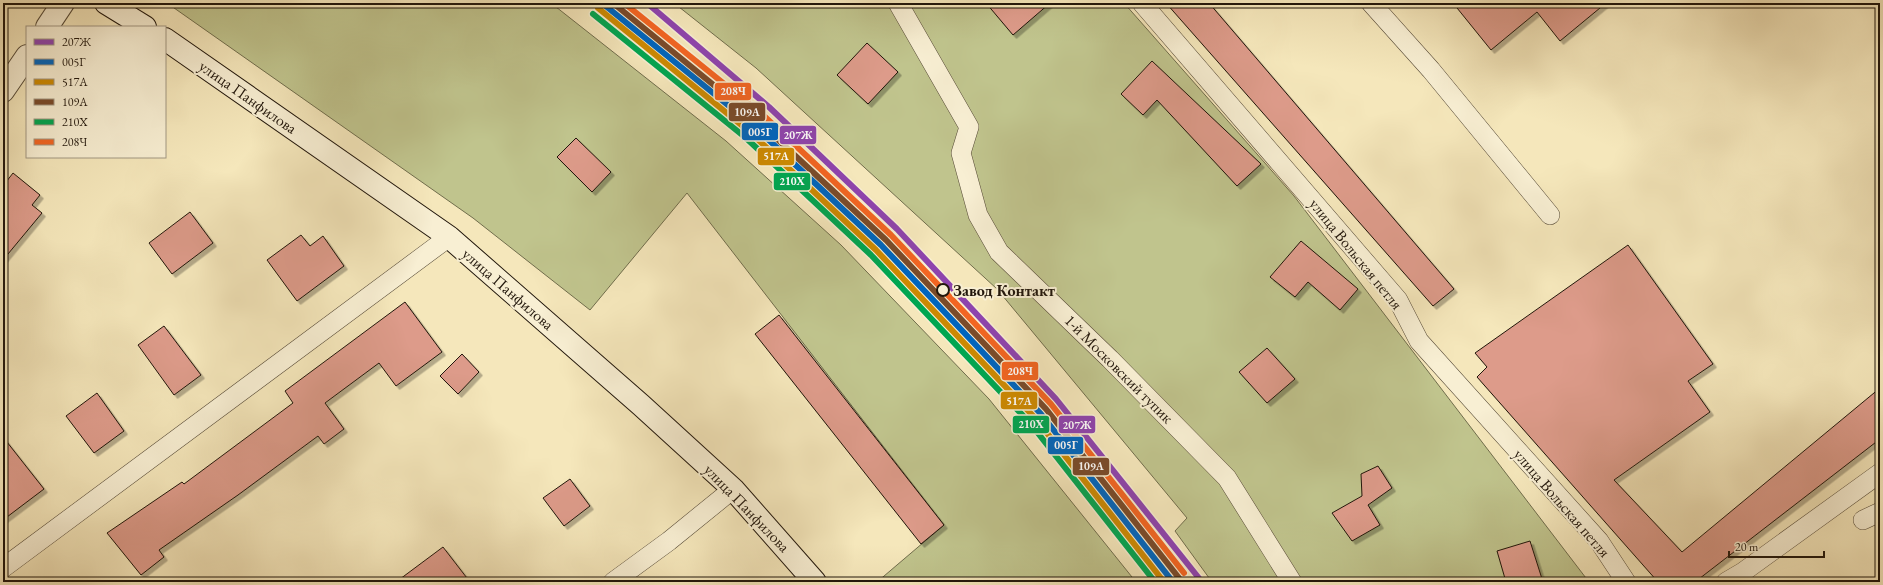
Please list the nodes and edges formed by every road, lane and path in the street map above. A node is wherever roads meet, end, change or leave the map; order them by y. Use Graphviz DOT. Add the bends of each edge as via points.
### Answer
graph roads {
  1 [pos="62,3"];
  2 [pos="106,3"];
  3 [pos="898,3"];
  4 [pos="1142,3"];
  5 [pos="1371,3"];
  6 [pos="48,26"];
  7 [pos="144,26"];
  8 [pos="166,40"];
  9 [pos="26,57"];
  10 [pos="3,91"];
  11 [pos="1550,216"];
  12 [pos="450,237"];
  13 [pos="1880,473"];
  14 [pos="733,489"];
  15 [pos="1880,512"];
  16 [pos="1863,520"];
  17 [pos="3,568"];
  18 [pos="1747,577"];
  19 [pos="612,582"];
  20 [pos="815,582"];
  21 [pos="1292,582"];
  22 [pos="1626,582"];
  23 [pos="1726,582"];
  1 -- 6 [label="main road"];
  2 -- 7 [label="main road"];
  3 -- 21 [label="lane, 1-й Московский тупик" via="969,127 961,153 978,215 1000,252 1227,478"];
  4 -- 22 [label="lane, улица Вольская петля" via="1398,300 1419,341 1599,541"];
  5 -- 11 [label="lane" via="1431,70"];
  8 -- 12 [label="main road, улица Панфилова"];
  9 -- 10 [label="main road"];
  12 -- 14 [label="main road, улица Панфилова"];
  12 -- 17 [label="lane"];
  13 -- 18 [label="lane"];
  14 -- 19 [label="lane" via="669,541"];
  14 -- 20 [label="main road, улица Панфилова"];
  15 -- 16 [label="lane"];
  18 -- 23 [label="lane"];
}
